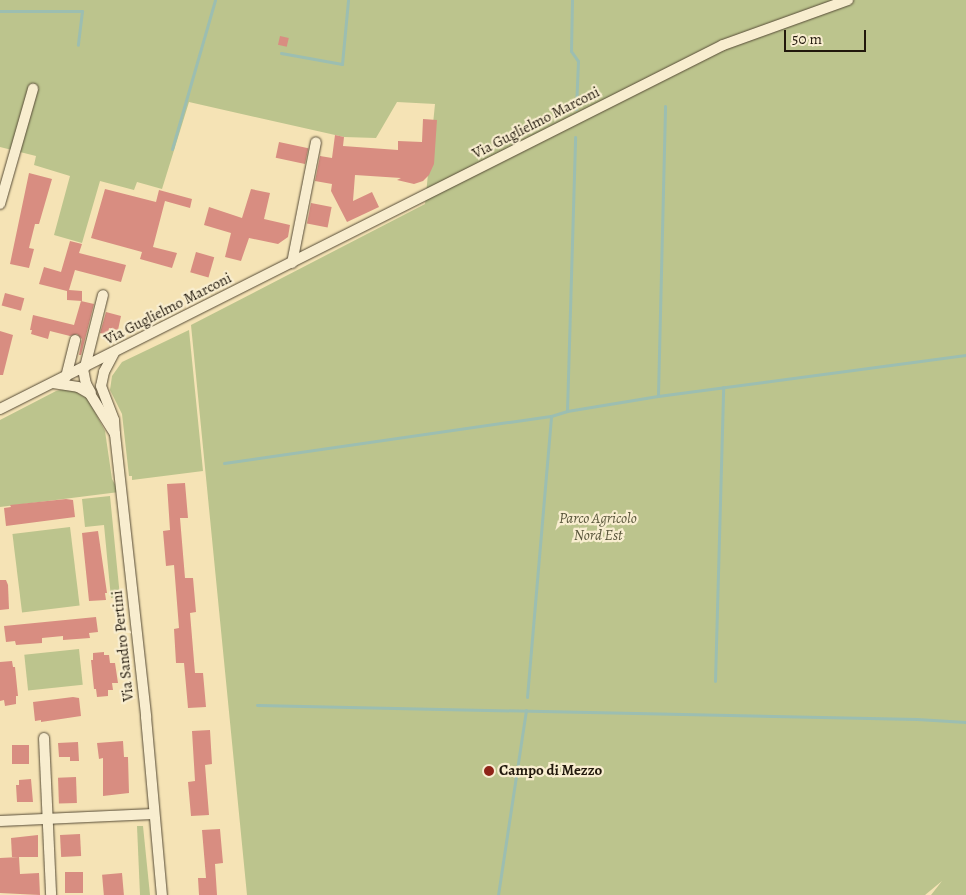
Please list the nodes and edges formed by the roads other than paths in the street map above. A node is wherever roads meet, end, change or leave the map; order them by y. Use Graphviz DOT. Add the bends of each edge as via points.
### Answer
graph roads {
  1 [pos="848,0"];
  2 [pos="33,89"];
  3 [pos="316,142"];
  4 [pos="0,204"];
  5 [pos="292,263"];
  6 [pos="103,295"];
  7 [pos="75,340"];
  8 [pos="114,352"];
  9 [pos="84,368"];
  10 [pos="66,376"];
  11 [pos="53,383"];
  12 [pos="99,397"];
  13 [pos="0,409"];
  14 [pos="44,738"];
  15 [pos="154,814"];
  16 [pos="48,819"];
  17 [pos="0,821"];
  18 [pos="52,895"];
  19 [pos="162,895"];
  1 -- 5 [label="street, Via Guglielmo Marconi" via="715,49"];
  2 -- 4 [label="street"];
  3 -- 5 [label="street"];
  5 -- 8 [label="street, Via Guglielmo Marconi"];
  6 -- 9 [label="street, Via Guglielmo Marconi"];
  7 -- 10 [label="street"];
  8 -- 9 [label="street, Via Guglielmo Marconi"];
  8 -- 12 [label="street" via="103,377"];
  9 -- 10 [label="street, Via Guglielmo Marconi"];
  9 -- 12 [label="street, Via Sandro Pertini" via="97,379"];
  10 -- 11 [label="street, Via Guglielmo Marconi"];
  11 -- 12 [label="street" via="78,387"];
  11 -- 13 [label="street, Via Guglielmo Marconi"];
  12 -- 15 [label="street, Via Sandro Pertini" via="114,420"];
  14 -- 16 [label="street"];
  15 -- 16 [label="street"];
  15 -- 19 [label="street, Via Sandro Pertini"];
  16 -- 17 [label="street"];
  16 -- 18 [label="street"];
}
